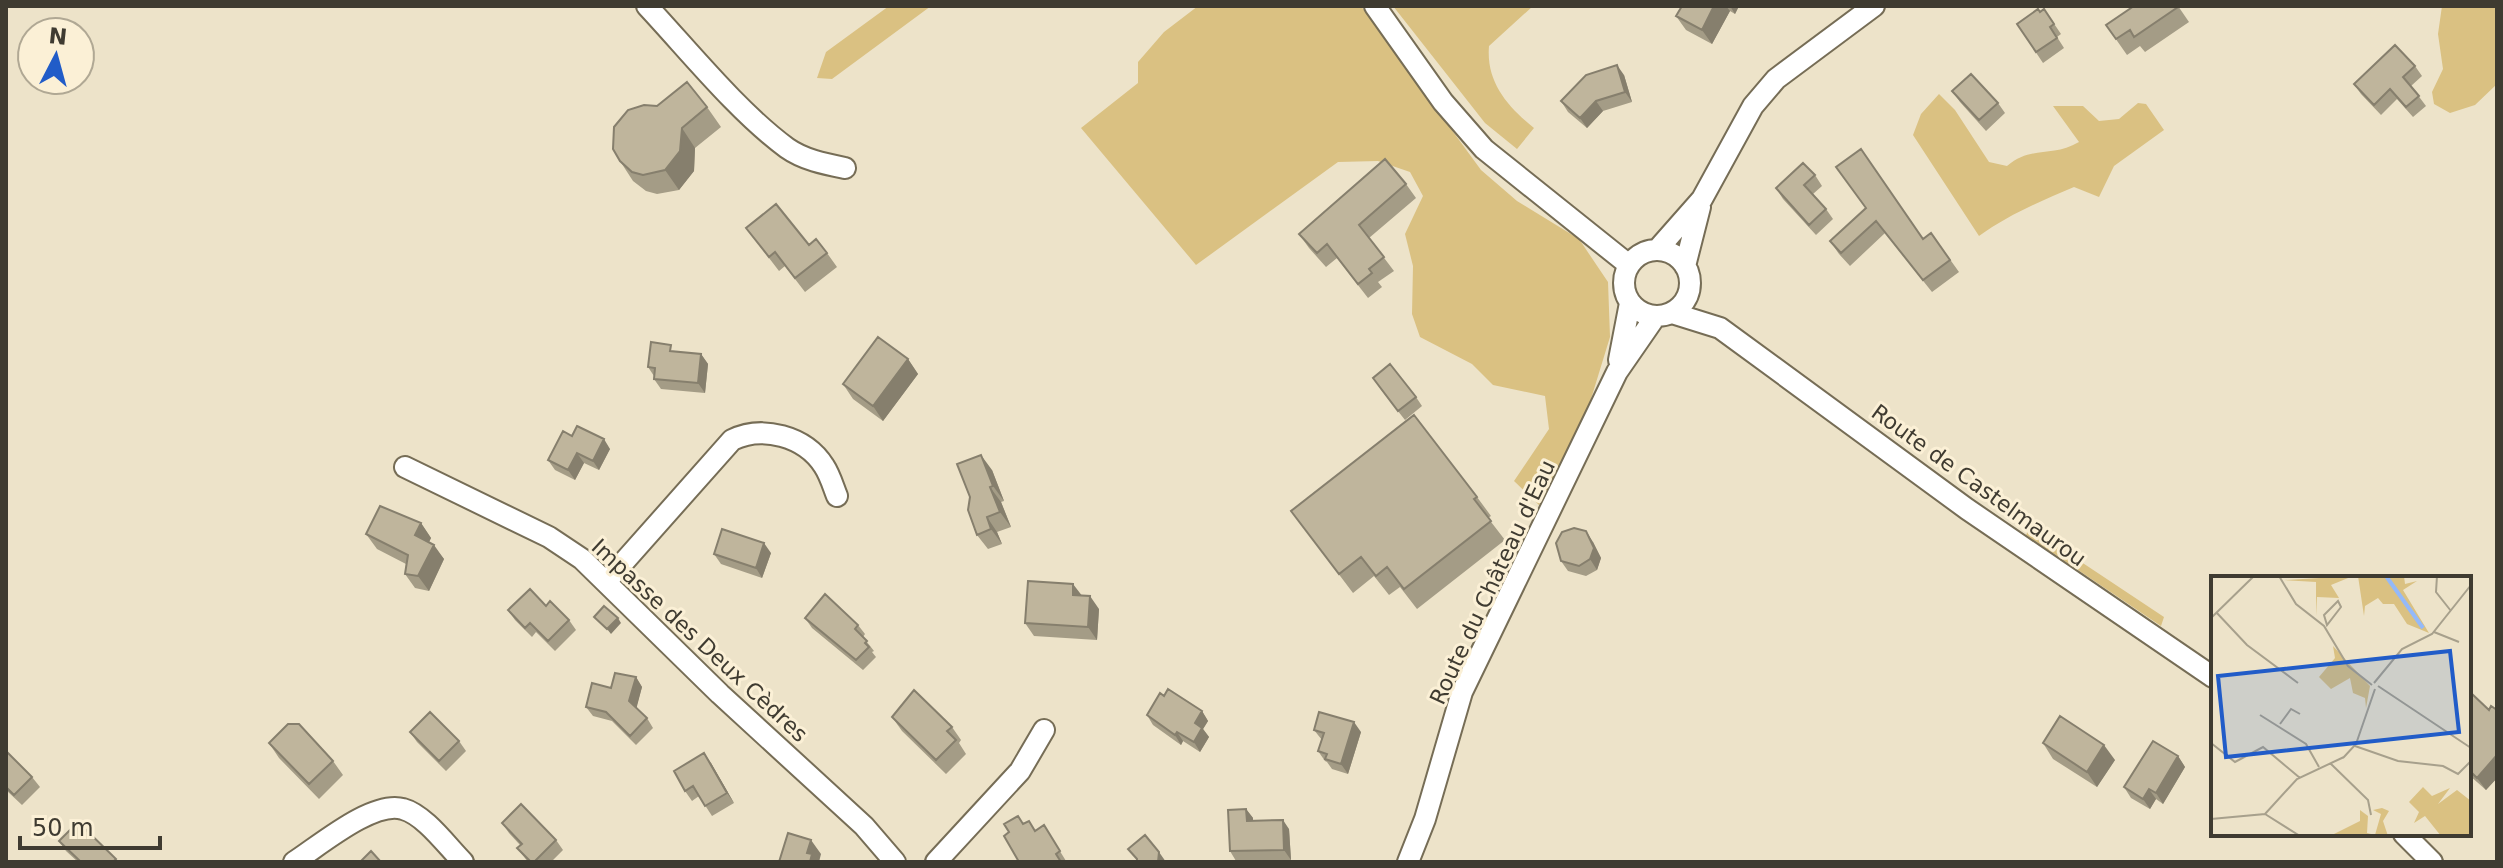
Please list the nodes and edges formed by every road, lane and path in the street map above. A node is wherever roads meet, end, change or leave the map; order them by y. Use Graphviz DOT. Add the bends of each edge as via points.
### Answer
graph roads {
  1 [pos="647,6"];
  2 [pos="1375,6"];
  3 [pos="1874,6"];
  4 [pos="845,168"];
  5 [pos="1702,199"];
  6 [pos="1657,250"];
  7 [pos="1629,265"];
  8 [pos="1685,266"];
  9 [pos="1690,286"];
  10 [pos="1630,303"];
  11 [pos="1663,315"];
  12 [pos="1720,328"];
  13 [pos="1617,372"];
  14 [pos="405,467"];
  15 [pos="837,496"];
  16 [pos="606,582"];
  17 [pos="2211,676"];
  18 [pos="1044,730"];
  19 [pos="2406,836"];
  20 [pos="294,862"];
  21 [pos="463,862"];
  22 [pos="895,862"];
  23 [pos="936,862"];
  24 [pos="1408,862"];
  25 [pos="2432,862"];
  1 -- 4 [label="street" via="788,149"];
  2 -- 7 [label="street" via="1443,102 1484,149"];
  3 -- 5 [label="street" via="1776,79 1753,106"];
  5 -- 6 [label="street"];
  5 -- 8 [label="street"];
  6 -- 7 [label="street"];
  6 -- 8 [label="street" via="1673,254"];
  7 -- 10 [label="street" via="1624,291"];
  8 -- 9 [label="street"];
  9 -- 11 [label="street" via="1685,302"];
  9 -- 12 [label="street, Route de Castelmaurou"];
  10 -- 11 [label="street" via="1637,310"];
  10 -- 13 [label="street, Route du Château d'Eau"];
  11 -- 12 [label="street, Route de Castelmaurou"];
  11 -- 13 [label="street, Route du Château d'Eau"];
  12 -- 17 [label="street, Route de Castelmaurou" via="1967,509"];
  13 -- 24 [label="street, Route du Château d'Eau" via="1462,692"];
  14 -- 16 [label="street, Impasse des Deux Cèdres" via="549,537"];
  15 -- 16 [label="street" via="823,464 803,446 770,432 749,431 732,440"];
  16 -- 22 [label="street, Impasse des Deux Cèdres" via="864,826"];
  18 -- 23 [label="street" via="1020,771"];
  19 -- 25 [label="street"];
  20 -- 21 [label="street" via="372,811 402,808"];
}
